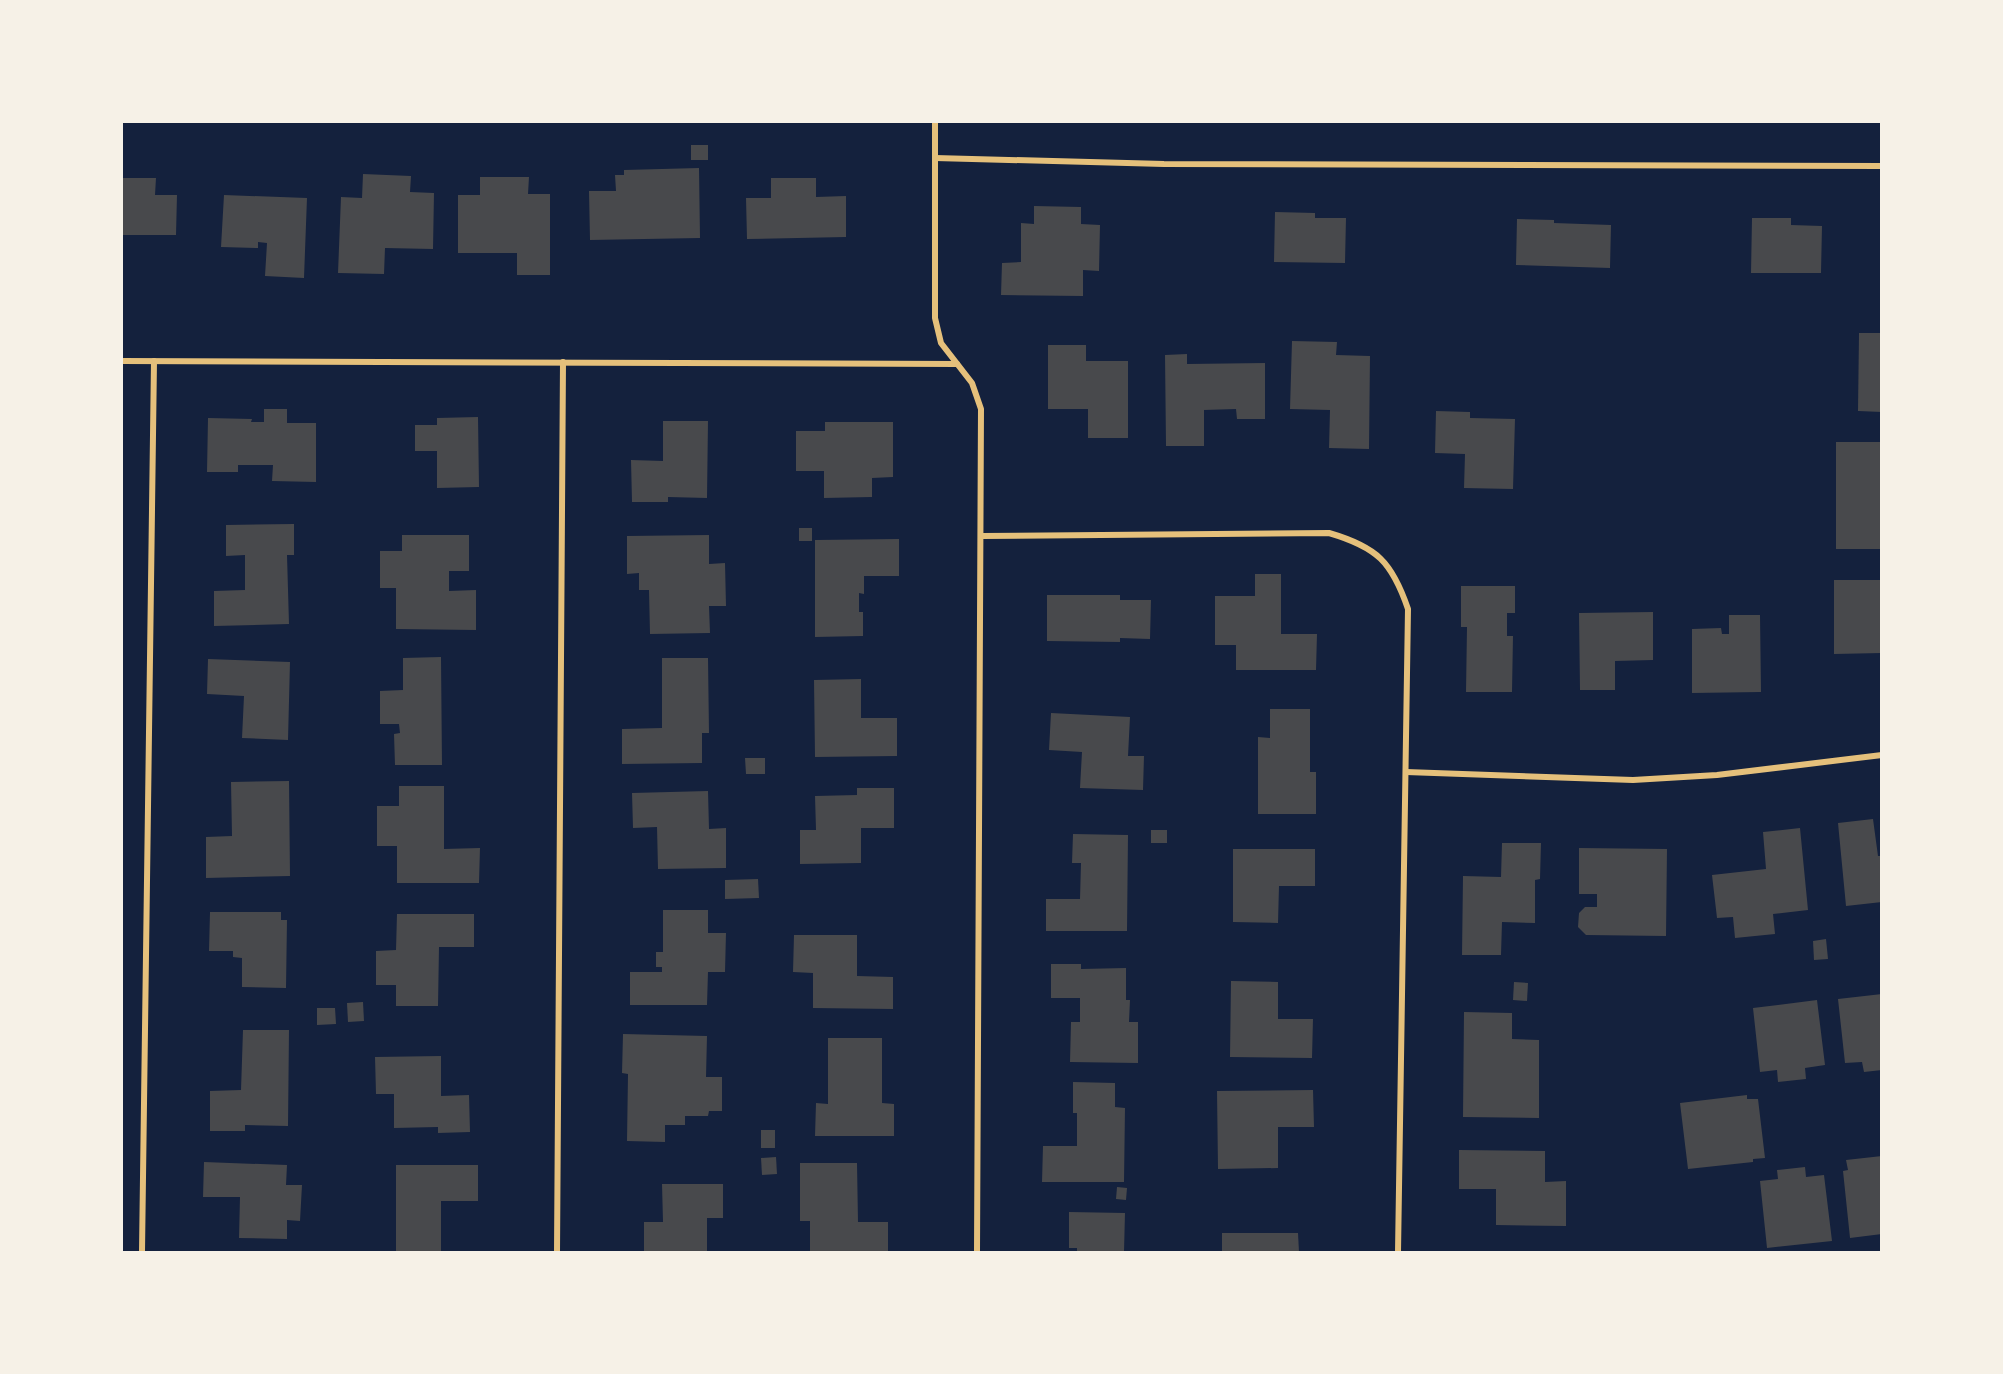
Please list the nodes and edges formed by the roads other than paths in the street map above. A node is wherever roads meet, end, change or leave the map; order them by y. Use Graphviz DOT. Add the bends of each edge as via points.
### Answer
graph roads {
  1 [pos="935,122"];
  2 [pos="935,158"];
  3 [pos="1881,166"];
  4 [pos="122,361"];
  5 [pos="154,361"];
  6 [pos="562,363"];
  7 [pos="957,364"];
  8 [pos="982,536"];
  9 [pos="1881,755"];
  10 [pos="1406,772"];
  11 [pos="142,1252"];
  12 [pos="557,1252"];
  13 [pos="977,1252"];
  14 [pos="1398,1252"];
  1 -- 2 [label="street"];
  2 -- 3 [label="street" via="1164,164"];
  2 -- 7 [label="street" via="935,318 941,343"];
  4 -- 5 [label="street"];
  5 -- 6 [label="street"];
  5 -- 11 [label="street"];
  6 -- 7 [label="street"];
  6 -- 12 [label="street"];
  7 -- 8 [label="street" via="972,383 981,409"];
  8 -- 10 [label="street" via="1329,533 1356,541 1381,558 1398,582 1408,609"];
  8 -- 13 [label="street"];
  9 -- 10 [label="street" via="1717,775 1633,780"];
  10 -- 14 [label="street"];
}
